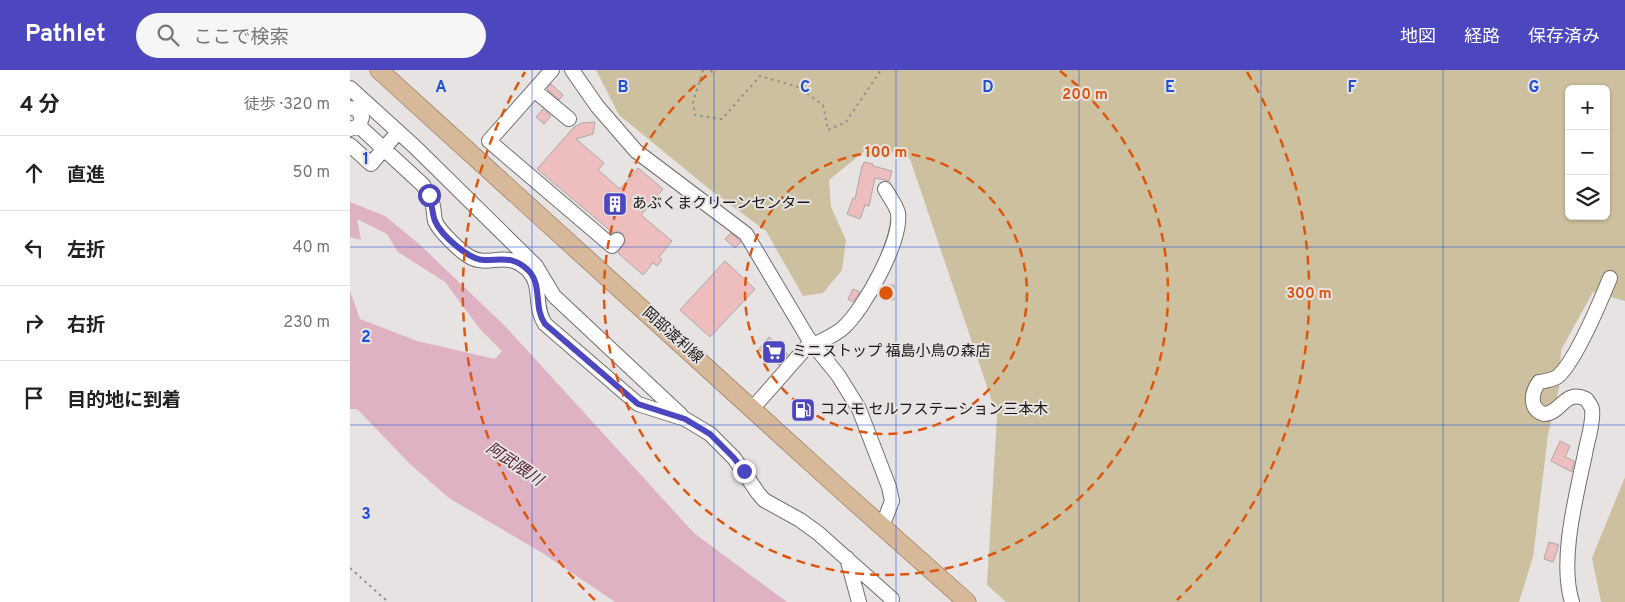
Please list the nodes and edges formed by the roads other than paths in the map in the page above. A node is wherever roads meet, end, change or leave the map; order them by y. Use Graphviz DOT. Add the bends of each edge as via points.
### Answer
graph roads {
  1 [pos="378,70"];
  2 [pos="552,70"];
  3 [pos="572,70"];
  4 [pos="350,88"];
  5 [pos="534,90"];
  6 [pos="358,107"];
  7 [pos="568,119"];
  8 [pos="355,128"];
  9 [pos="398,132"];
  10 [pos="350,145"];
  11 [pos="384,148"];
  12 [pos="885,189"];
  13 [pos="617,240"];
  14 [pos="1610,278"];
  15 [pos="813,344"];
  16 [pos="752,409"];
  17 [pos="685,419"];
  18 [pos="882,527"];
  19 [pos="846,558"];
  20 [pos="892,599"];
  21 [pos="959,600"];
  22 [pos="859,602"];
  23 [pos="1572,602"];
  1 -- 16 [label="main road, 岡部渡利線"];
  2 -- 5 [label="street"];
  3 -- 15 [label="street" via="597,106 636,151 746,234"];
  4 -- 6 [label="street"];
  5 -- 7 [label="street"];
  5 -- 13 [label="street" via="489,141 612,246"];
  6 -- 8 [label="street" via="362,117"];
  6 -- 9 [label="street"];
  8 -- 11 [label="street"];
  9 -- 11 [label="street"];
  9 -- 17 [label="street" via="536,266 554,296"];
  10 -- 11 [label="street" via="371,164"];
  11 -- 17 [label="street" via="423,185 438,227 460,249 477,260 507,259 519,263 535,280 538,310 545,324 638,404"];
  12 -- 15 [label="street" via="898,211 898,227 892,246 851,320 842,330"];
  14 -- 23 [label="street" via="1580,344 1564,370 1552,380 1539,382 1533,394 1536,410 1544,414 1575,397 1586,399 1592,408 1569,543 1568,588"];
  15 -- 16 [label="street"];
  15 -- 18 [label="street" via="859,409 876,450 892,501"];
  16 -- 18 [label="main road, 岡部渡利線"];
  17 -- 19 [label="street" via="720,442 764,500 800,520"];
  18 -- 21 [label="main road, 岡部渡利線"];
  19 -- 20 [label="street"];
  19 -- 22 [label="street"];
}
